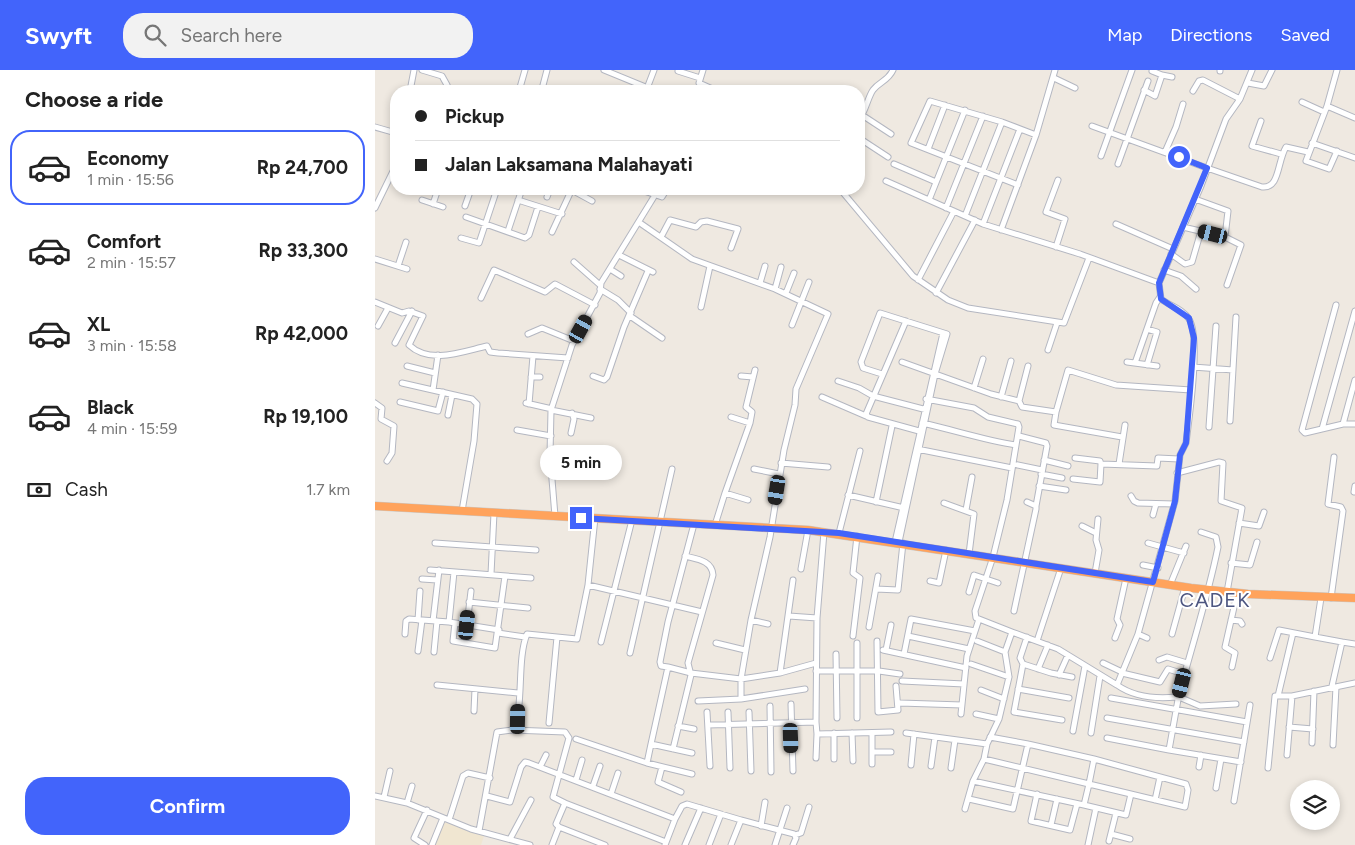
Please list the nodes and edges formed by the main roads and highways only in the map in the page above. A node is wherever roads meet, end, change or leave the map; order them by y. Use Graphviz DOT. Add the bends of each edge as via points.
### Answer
graph roads {
  1 [pos="375,506"];
  2 [pos="1355,598"];
  1 -- 2 [label="highway" via="839,533 1237,594"];
}
